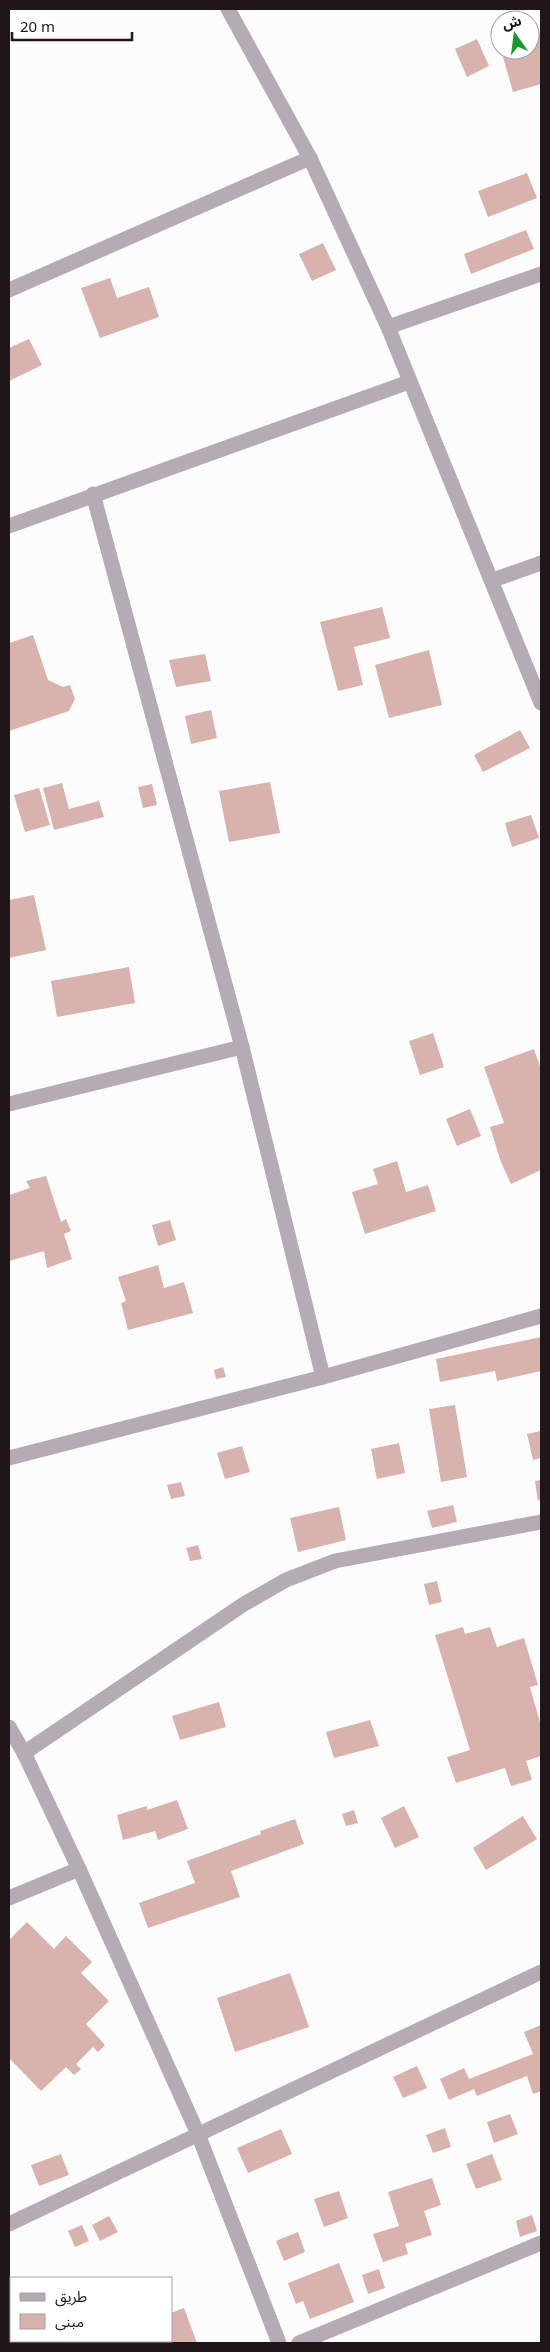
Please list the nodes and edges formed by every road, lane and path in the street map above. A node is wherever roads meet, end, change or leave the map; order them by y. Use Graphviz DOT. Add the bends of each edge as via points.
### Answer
graph roads {
  1 [pos="228,9"];
  2 [pos="310,158"];
  3 [pos="541,274"];
  4 [pos="9,290"];
  5 [pos="388,327"];
  6 [pos="409,382"];
  7 [pos="92,494"];
  8 [pos="9,526"];
  9 [pos="541,563"];
  10 [pos="493,580"];
  11 [pos="541,704"];
  12 [pos="242,1047"];
  13 [pos="9,1104"];
  14 [pos="541,1316"];
  15 [pos="323,1377"];
  16 [pos="9,1458"];
  17 [pos="541,1522"];
  18 [pos="9,1727"];
  19 [pos="24,1753"];
  20 [pos="79,1869"];
  21 [pos="9,1898"];
  22 [pos="541,1972"];
  23 [pos="198,2134"];
  24 [pos="9,2224"];
  25 [pos="541,2243"];
  26 [pos="279,2343"];
  27 [pos="299,2343"];
  1 -- 2 [label="street"];
  2 -- 4 [label="street"];
  2 -- 5 [label="street"];
  3 -- 5 [label="street"];
  5 -- 6 [label="street"];
  6 -- 7 [label="street"];
  6 -- 10 [label="street"];
  7 -- 8 [label="street"];
  7 -- 12 [label="street"];
  9 -- 10 [label="street"];
  10 -- 11 [label="street"];
  12 -- 13 [label="street"];
  12 -- 15 [label="street"];
  14 -- 15 [label="street"];
  15 -- 16 [label="street"];
  17 -- 19 [label="street" via="335,1561 286,1580 244,1604"];
  18 -- 19 [label="street"];
  19 -- 20 [label="street"];
  20 -- 21 [label="street"];
  20 -- 23 [label="street"];
  22 -- 23 [label="street"];
  23 -- 24 [label="street"];
  23 -- 26 [label="street"];
  25 -- 27 [label="street"];
}
